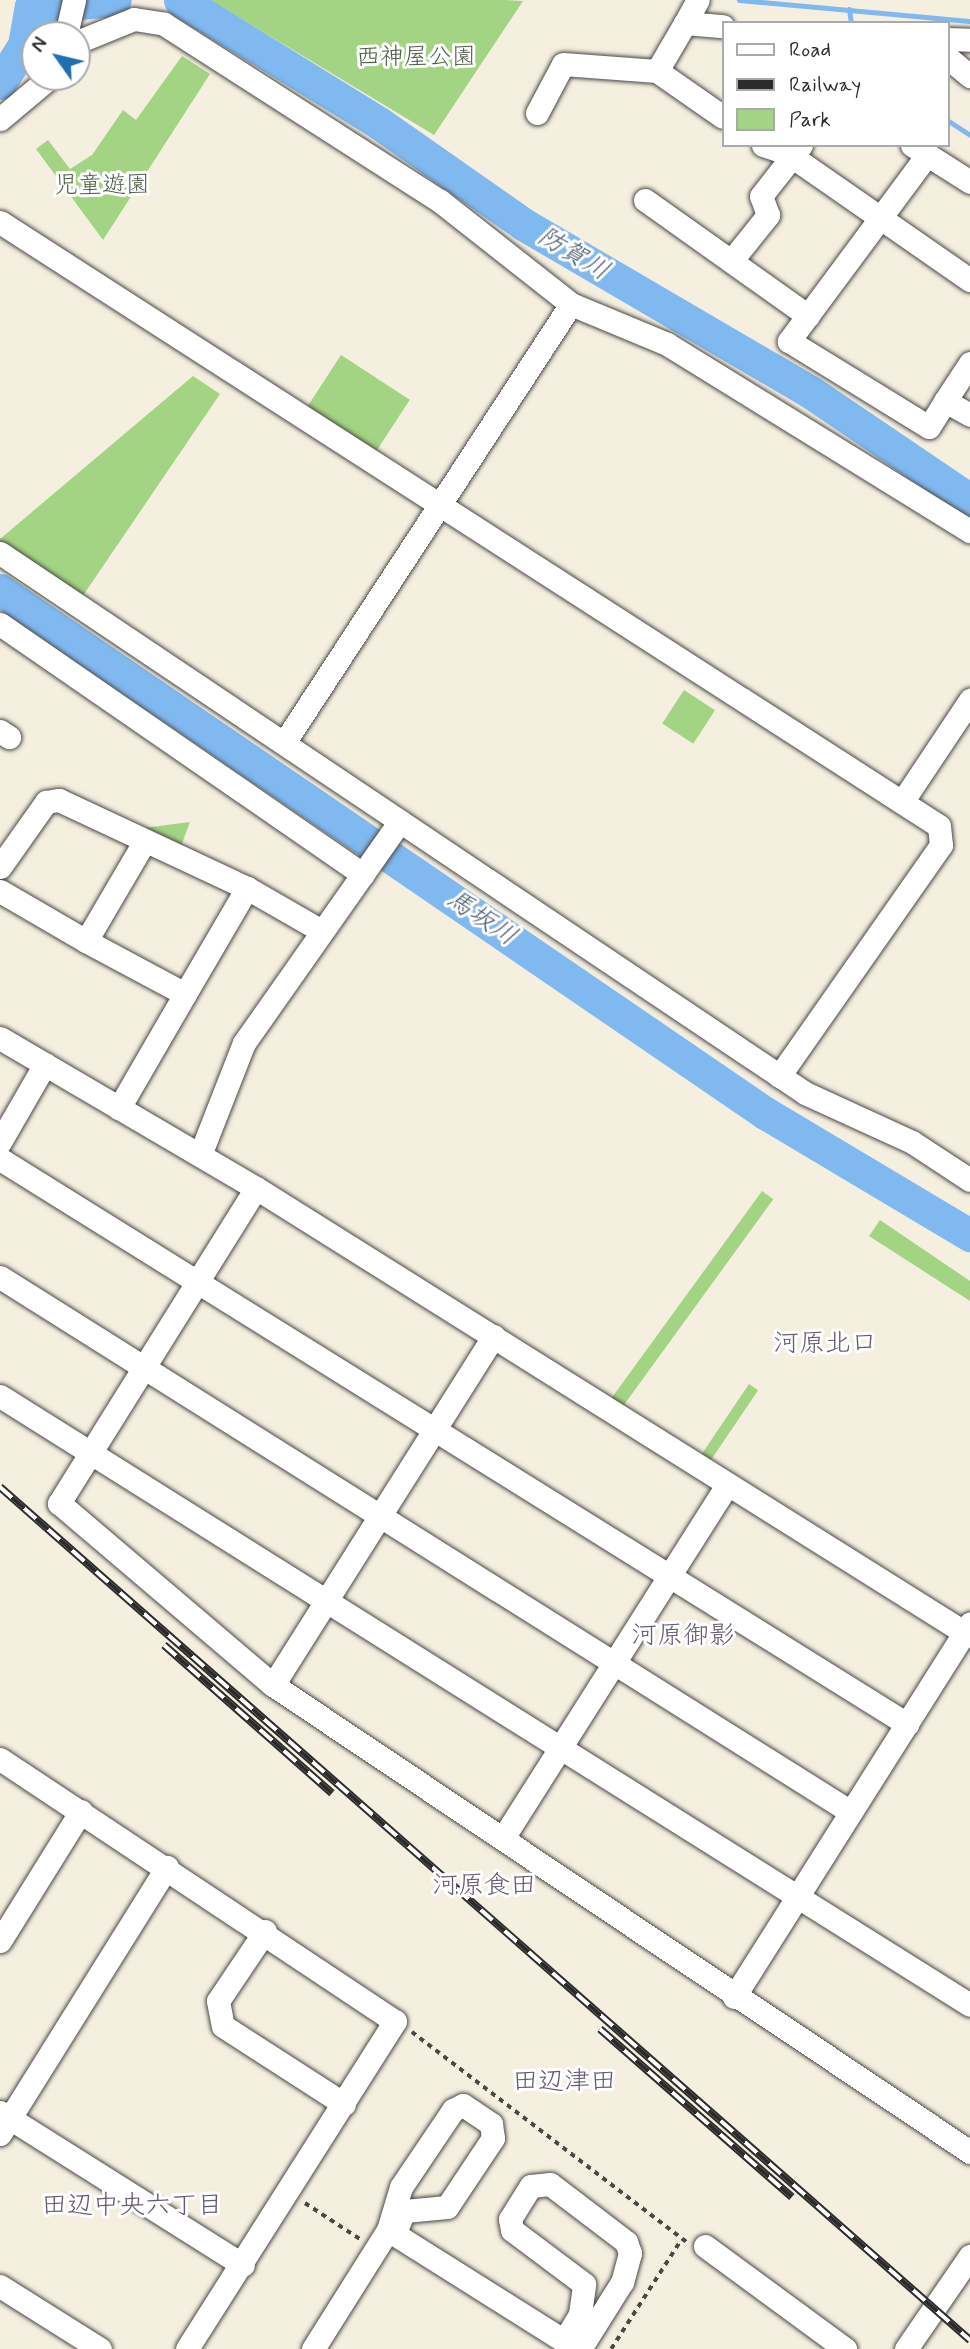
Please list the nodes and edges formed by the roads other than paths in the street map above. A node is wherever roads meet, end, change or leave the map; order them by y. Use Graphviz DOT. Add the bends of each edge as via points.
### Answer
graph roads {
  1 [pos="74,0"];
  2 [pos="698,0"];
  3 [pos="72,21"];
  4 [pos="685,23"];
  5 [pos="722,26"];
  6 [pos="91,30"];
  7 [pos="949,39"];
  8 [pos="970,40"];
  9 [pos="949,59"];
  10 [pos="657,71"];
  11 [pos="970,76"];
  12 [pos="33,91"];
  13 [pos="537,113"];
  14 [pos="722,116"];
  15 [pos="0,119"];
  16 [pos="774,147"];
  17 [pos="920,150"];
  18 [pos="796,151"];
  19 [pos="970,182"];
  20 [pos="645,200"];
  21 [pos="881,218"];
  22 [pos="0,222"];
  23 [pos="732,260"];
  24 [pos="970,280"];
  25 [pos="571,304"];
  26 [pos="808,316"];
  27 [pos="970,363"];
  28 [pos="945,401"];
  29 [pos="970,415"];
  30 [pos="438,509"];
  31 [pos="970,531"];
  32 [pos="0,553"];
  33 [pos="0,624"];
  34 [pos="970,700"];
  35 [pos="284,743"];
  36 [pos="902,802"];
  37 [pos="397,825"];
  38 [pos="143,844"];
  39 [pos="0,867"];
  40 [pos="367,868"];
  41 [pos="247,888"];
  42 [pos="0,891"];
  43 [pos="320,930"];
  44 [pos="86,941"];
  45 [pos="185,994"];
  46 [pos="0,1038"];
  47 [pos="45,1065"];
  48 [pos="779,1076"];
  49 [pos="119,1108"];
  50 [pos="0,1142"];
  51 [pos="200,1155"];
  52 [pos="0,1159"];
  53 [pos="970,1180"];
  54 [pos="256,1188"];
  55 [pos="0,1277"];
  56 [pos="199,1278"];
  57 [pos="494,1336"];
  58 [pos="145,1364"];
  59 [pos="0,1396"];
  60 [pos="436,1428"];
  61 [pos="90,1450"];
  62 [pos="728,1484"];
  63 [pos="381,1514"];
  64 [pos="670,1575"];
  65 [pos="326,1599"];
  66 [pos="968,1630"];
  67 [pos="615,1662"];
  68 [pos="273,1685"];
  69 [pos="907,1724"];
  70 [pos="561,1747"];
  71 [pos="0,1759"];
  72 [pos="81,1811"];
  73 [pos="851,1812"];
  74 [pos="503,1838"];
  75 [pos="167,1867"];
  76 [pos="797,1898"];
  77 [pos="265,1931"];
  78 [pos="0,1941"];
  79 [pos="734,1997"];
  80 [pos="970,2005"];
  81 [pos="344,2104"];
  82 [pos="3,2121"];
  83 [pos="970,2152"];
  84 [pos="391,2232"];
  85 [pos="705,2246"];
  86 [pos="970,2256"];
  87 [pos="243,2265"];
  88 [pos="0,2286"];
  89 [pos="573,2346"];
  90 [pos="100,2349"];
  91 [pos="187,2349"];
  92 [pos="313,2349"];
  93 [pos="845,2349"];
  94 [pos="905,2349"];
  1 -- 3 [label="street"];
  2 -- 4 [label="street"];
  4 -- 5 [label="street"];
  4 -- 10 [label="street"];
  6 -- 25 [label="street" via="134,19 164,24 440,201"];
  7 -- 8 [label="street"];
  9 -- 11 [label="street"];
  10 -- 13 [label="street" via="563,64"];
  10 -- 14 [label="street"];
  12 -- 15 [label="street"];
  16 -- 18 [label="street"];
  17 -- 19 [label="street"];
  17 -- 21 [label="street"];
  18 -- 21 [label="street"];
  18 -- 23 [label="street" via="761,196 768,215"];
  20 -- 23 [label="street"];
  21 -- 24 [label="street"];
  21 -- 26 [label="street"];
  22 -- 30 [label="street"];
  23 -- 26 [label="street"];
  25 -- 30 [label="street"];
  25 -- 31 [label="street" via="667,344"];
  26 -- 28 [label="street" via="789,341 929,427"];
  27 -- 28 [label="street"];
  28 -- 29 [label="street"];
  30 -- 35 [label="street"];
  30 -- 36 [label="street"];
  32 -- 35 [label="street"];
  33 -- 40 [label="street"];
  34 -- 36 [label="street"];
  35 -- 37 [label="street"];
  36 -- 48 [label="street" via="939,826 941,845"];
  37 -- 40 [label="street"];
  37 -- 48 [label="street"];
  38 -- 39 [label="street" via="60,800 46,802"];
  38 -- 41 [label="street"];
  38 -- 44 [label="street"];
  40 -- 43 [label="street"];
  41 -- 43 [label="street"];
  41 -- 45 [label="street"];
  42 -- 44 [label="street"];
  43 -- 51 [label="street" via="244,1043"];
  44 -- 45 [label="street"];
  45 -- 49 [label="street"];
  46 -- 47 [label="street"];
  47 -- 49 [label="street"];
  47 -- 50 [label="street"];
  48 -- 53 [label="street" via="912,1142"];
  49 -- 51 [label="street"];
  51 -- 54 [label="street"];
  52 -- 56 [label="street"];
  54 -- 56 [label="street"];
  54 -- 57 [label="street"];
  55 -- 58 [label="street"];
  56 -- 58 [label="street"];
  56 -- 60 [label="street"];
  57 -- 60 [label="street"];
  57 -- 62 [label="street"];
  58 -- 61 [label="street"];
  58 -- 63 [label="street"];
  59 -- 61 [label="street"];
  60 -- 63 [label="street"];
  60 -- 64 [label="street"];
  61 -- 65 [label="street"];
  61 -- 68 [label="street" via="58,1503"];
  62 -- 64 [label="street"];
  62 -- 66 [label="street"];
  63 -- 65 [label="street"];
  63 -- 67 [label="street"];
  64 -- 67 [label="street"];
  64 -- 69 [label="street"];
  65 -- 68 [label="street"];
  65 -- 70 [label="street"];
  66 -- 69 [label="street"];
  67 -- 70 [label="street"];
  67 -- 73 [label="street"];
  68 -- 74 [label="street"];
  69 -- 73 [label="street"];
  70 -- 74 [label="street"];
  70 -- 76 [label="street"];
  71 -- 72 [label="street"];
  72 -- 75 [label="street"];
  72 -- 78 [label="street"];
  73 -- 76 [label="street"];
  74 -- 79 [label="street"];
  75 -- 77 [label="street"];
  75 -- 82 [label="street"];
  76 -- 79 [label="street"];
  76 -- 80 [label="street"];
  77 -- 81 [label="street" via="218,2001 223,2026"];
  77 -- 81 [label="street" via="396,2021"];
  79 -- 83 [label="street"];
  81 -- 87 [label="street"];
  82 -- 87 [label="street"];
  84 -- 84 [label="street" via="401,2187 453,2110 463,2105 492,2124 493,2138 447,2207 404,2211"];
  84 -- 89 [label="street"];
  84 -- 92 [label="street"];
  85 -- 93 [label="street"];
  86 -- 94 [label="street"];
  87 -- 91 [label="street"];
  88 -- 90 [label="street"];
  89 -- 89 [label="street" via="584,2284 512,2230 510,2218 531,2186 550,2184 625,2242 630,2253 622,2282"];
}
